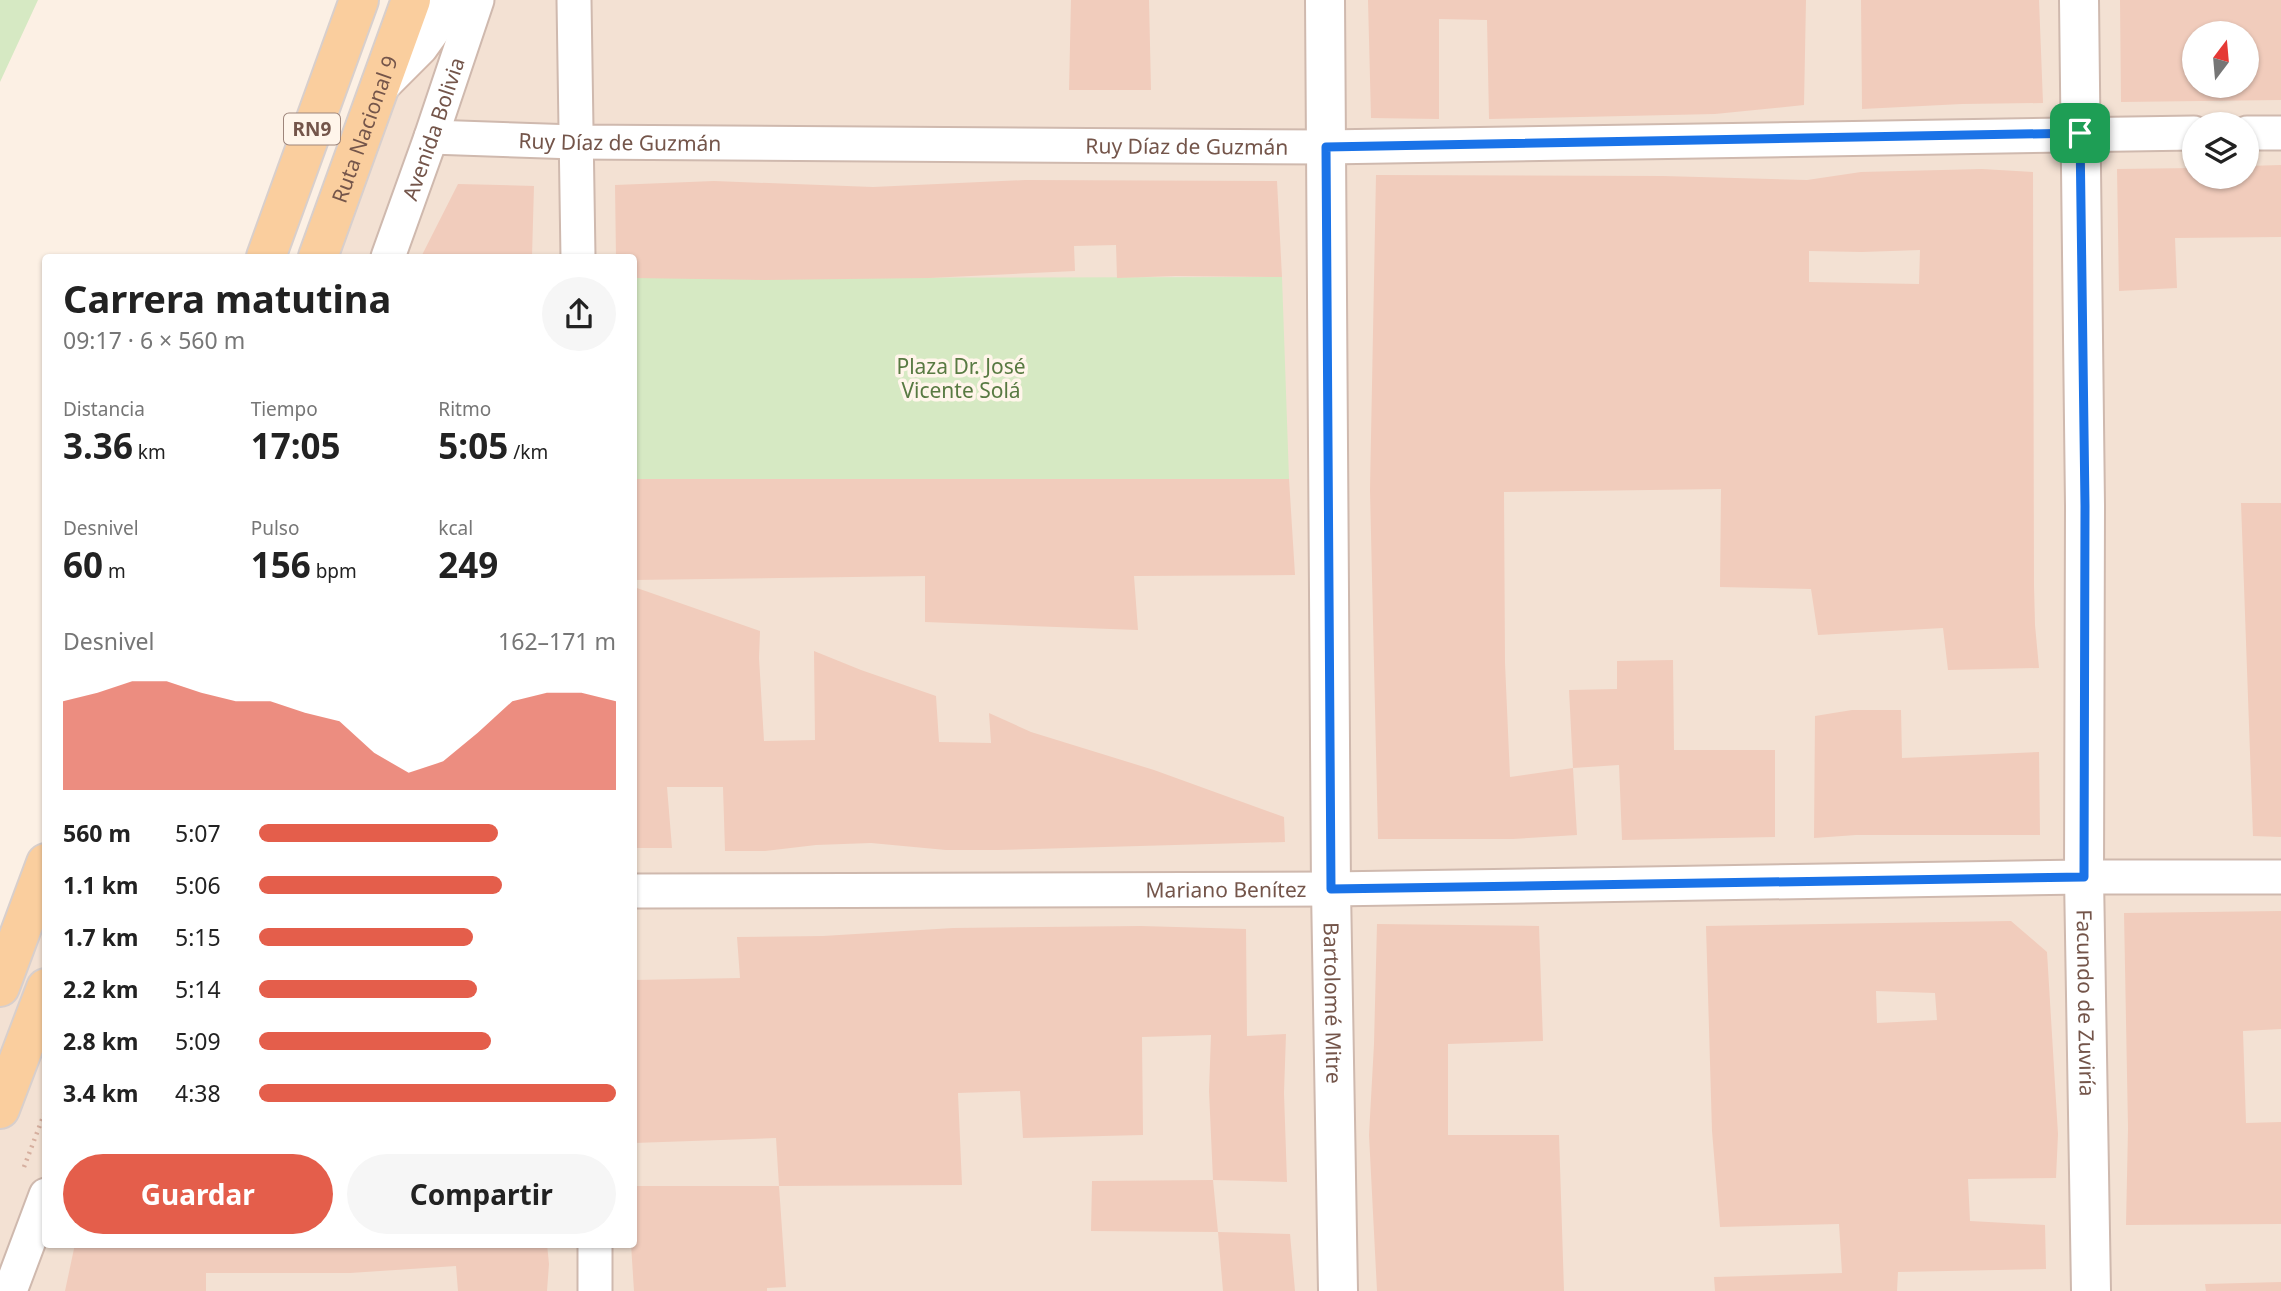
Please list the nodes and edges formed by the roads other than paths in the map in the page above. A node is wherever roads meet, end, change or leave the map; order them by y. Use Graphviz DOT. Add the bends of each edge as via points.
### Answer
graph roads {
  1 [pos="359,0"];
  2 [pos="411,0"];
  3 [pos="452,0"];
  4 [pos="477,0"];
  5 [pos="574,0"];
  6 [pos="1325,0"];
  7 [pos="2079,0"];
  8 [pos="381,84"];
  9 [pos="2281,132"];
  10 [pos="2080,133"];
  11 [pos="2182,133"];
  12 [pos="2259,133"];
  13 [pos="432,137"];
  14 [pos="575,142"];
  15 [pos="1326,147"];
  16 [pos="267,254"];
  17 [pos="319,254"];
  18 [pos="389,254"];
  19 [pos="578,254"];
  20 [pos="42,874"];
  21 [pos="2084,877"];
  22 [pos="2281,877"];
  23 [pos="1331,889"];
  24 [pos="637,891"];
  25 [pos="0,987"];
  26 [pos="42,999"];
  27 [pos="0,1109"];
  28 [pos="42,1206"];
  29 [pos="595,1248"];
  30 [pos="10,1291"];
  31 [pos="595,1291"];
  32 [pos="1338,1291"];
  33 [pos="2091,1291"];
  1 -- 16 [label="main road, RN9"];
  2 -- 8 [label="main road, Ruta Nacional 9 / RN9"];
  3 -- 8 [label="street" via="419,46"];
  4 -- 13 [label="street, Avenida Bolivia"];
  5 -- 14 [label="street"];
  6 -- 15 [label="street, Bartolomé Mitre"];
  7 -- 10 [label="street, Facundo de Zuviría"];
  8 -- 17 [label="main road, Ruta Nacional 9 / RN9"];
  9 -- 12 [label="street"];
  10 -- 11 [label="street, Ruy Díaz de Guzmán"];
  10 -- 15 [label="street, Ruy Díaz de Guzmán"];
  10 -- 21 [label="street, Facundo de Zuviría"];
  13 -- 14 [label="street, Ruy Díaz de Guzmán"];
  13 -- 18 [label="street, Avenida Bolivia"];
  14 -- 15 [label="street, Ruy Díaz de Guzmán"];
  14 -- 19 [label="street"];
  15 -- 23 [label="street, Bartolomé Mitre"];
  20 -- 25 [label="main road"];
  21 -- 22 [label="street, Mariano Benítez"];
  21 -- 23 [label="street, Mariano Benítez"];
  21 -- 33 [label="street, Facundo de Zuviría"];
  23 -- 24 [label="street, Mariano Benítez"];
  23 -- 32 [label="street, Bartolomé Mitre"];
  26 -- 27 [label="main road"];
  28 -- 30 [label="street"];
  29 -- 31 [label="street"];
}
